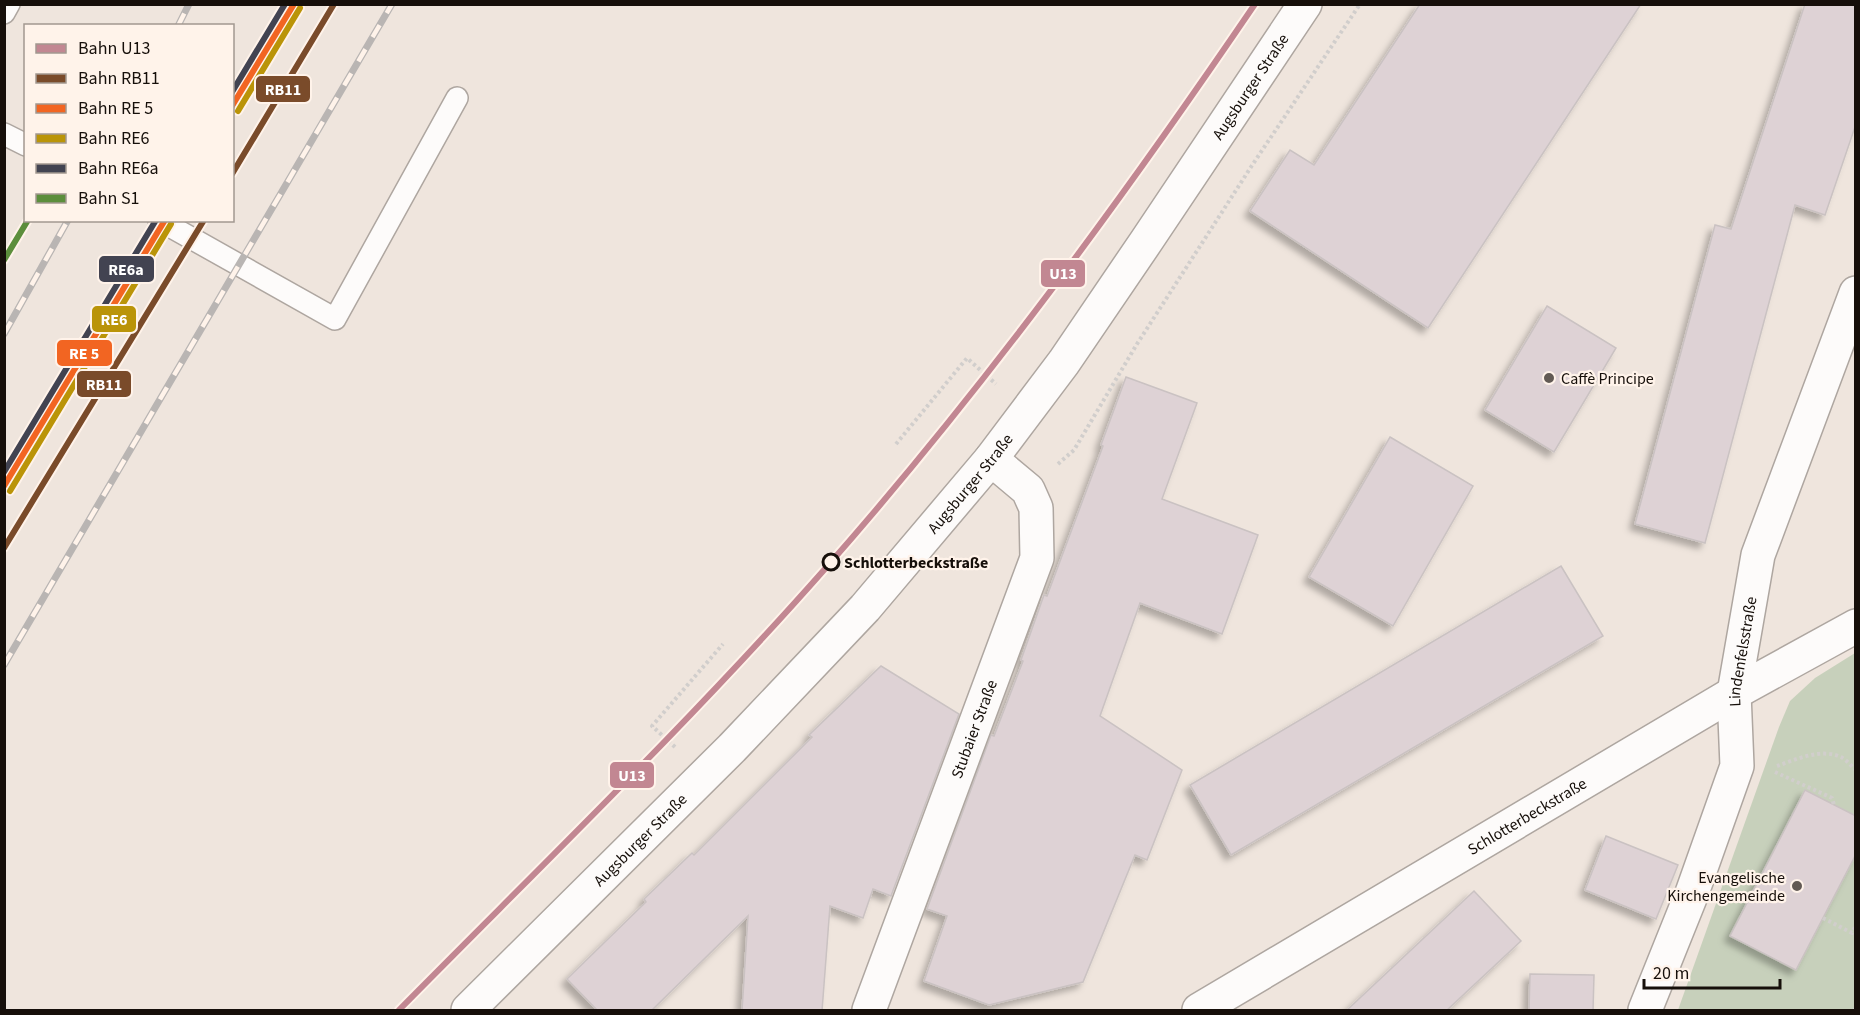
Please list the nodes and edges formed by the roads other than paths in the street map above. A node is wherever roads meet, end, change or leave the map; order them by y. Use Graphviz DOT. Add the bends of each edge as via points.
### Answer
graph roads {
  1 [pos="9,4"];
  2 [pos="1305,4"];
  3 [pos="4,13"];
  4 [pos="457,98"];
  5 [pos="4,134"];
  6 [pos="24,144"];
  7 [pos="163,222"];
  8 [pos="1856,293"];
  9 [pos="991,459"];
  10 [pos="1856,626"];
  11 [pos="1734,693"];
  12 [pos="479,1007"];
  13 [pos="1200,1010"];
  14 [pos="869,1011"];
  15 [pos="1645,1011"];
  1 -- 3 [label="lane"];
  2 -- 9 [label="street, Augsburger Straße" via="1064,362"];
  4 -- 7 [label="lane" via="335,319"];
  5 -- 6 [label="lane"];
  8 -- 11 [label="street, Lindenfelsstraße" via="1758,555"];
  9 -- 12 [label="street, Augsburger Straße" via="866,608"];
  9 -- 14 [label="street, Stubaier Straße" via="1028,490 1036,508 1037,558"];
  10 -- 11 [label="street, Schlotterbeckstraße"];
  11 -- 13 [label="street, Schlotterbeckstraße"];
  11 -- 15 [label="street, Lindenfelsstraße" via="1737,766"];
}
